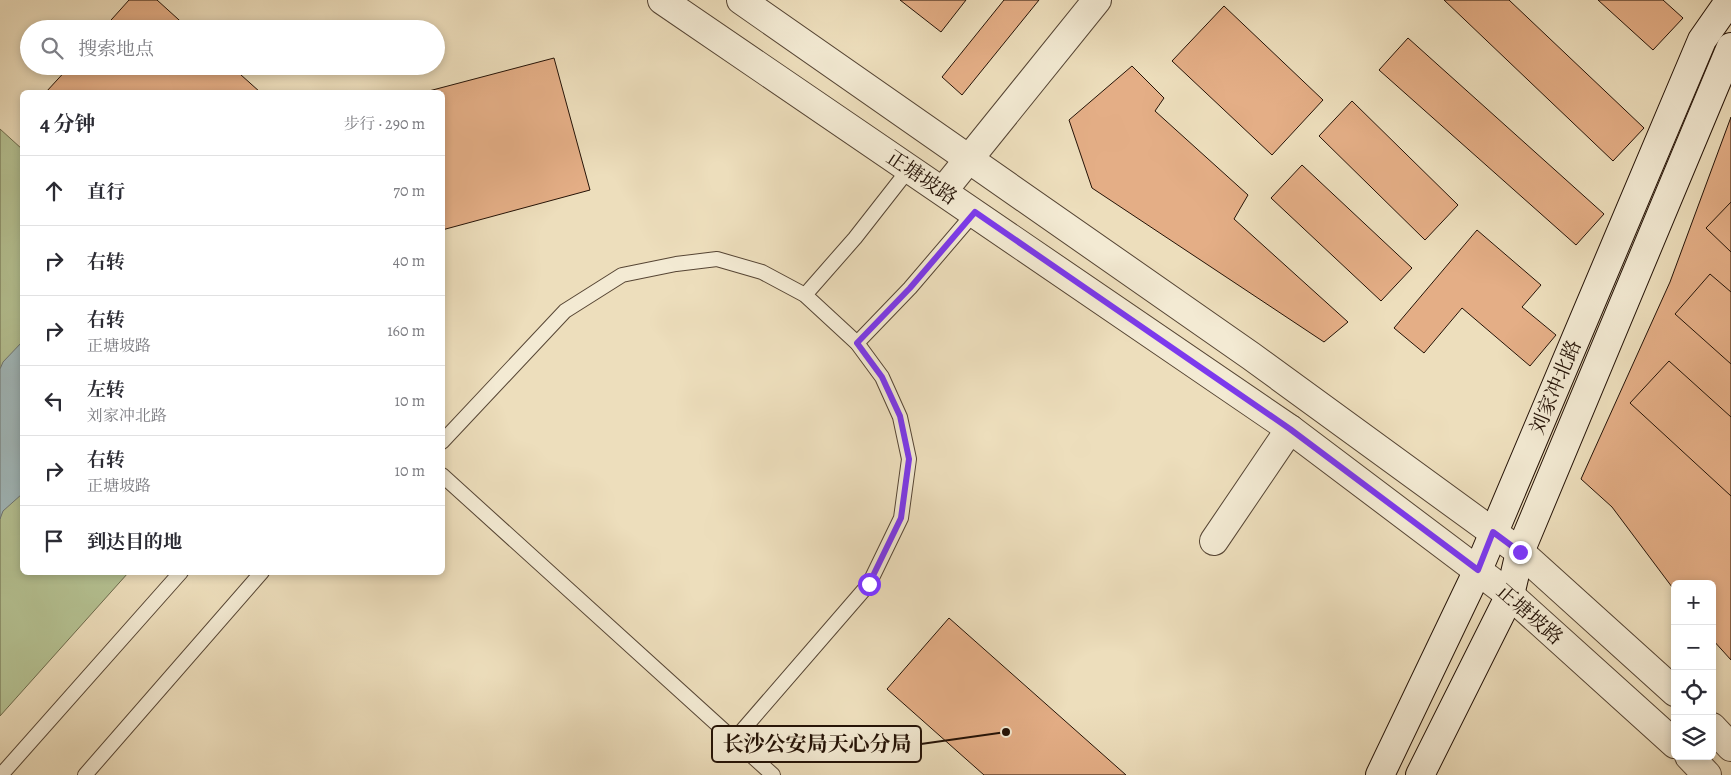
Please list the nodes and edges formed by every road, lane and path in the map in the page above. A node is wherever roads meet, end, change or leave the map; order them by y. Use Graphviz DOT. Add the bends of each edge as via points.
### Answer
graph roads {
  1 [pos="662,0"];
  2 [pos="741,0"];
  3 [pos="1097,0"];
  4 [pos="1730,0"];
  5 [pos="1731,47"];
  6 [pos="968,160"];
  7 [pos="909,169"];
  8 [pos="943,191"];
  9 [pos="975,212"];
  10 [pos="805,295"];
  11 [pos="857,343"];
  12 [pos="1290,429"];
  13 [pos="445,439"];
  14 [pos="445,479"];
  15 [pos="1493,532"];
  16 [pos="1214,541"];
  17 [pos="1520,552"];
  18 [pos="1478,570"];
  19 [pos="178,575"];
  20 [pos="259,575"];
  21 [pos="1510,595"];
  22 [pos="1671,688"];
  23 [pos="1716,731"];
  24 [pos="734,740"];
  25 [pos="1671,740"];
  26 [pos="1731,747"];
  27 [pos="1692,760"];
  28 [pos="1,775"];
  29 [pos="85,775"];
  30 [pos="773,775"];
  31 [pos="1380,775"];
  32 [pos="1420,775"];
  33 [pos="1707,775"];
  1 -- 7 [label="street, 正塘坡路"];
  2 -- 6 [label="street, 正塘坡路"];
  3 -- 6 [label="street"];
  4 -- 15 [label="street, 刘家冲北路" via="1702,40"];
  5 -- 17 [label="street, 刘家冲北路"];
  6 -- 8 [label="street"];
  6 -- 15 [label="street, 正塘坡路" via="1251,356"];
  7 -- 8 [label="street, 正塘坡路"];
  7 -- 10 [label="lane"];
  8 -- 9 [label="street, 正塘坡路"];
  9 -- 11 [label="lane" via="910,288"];
  9 -- 12 [label="street, 正塘坡路"];
  10 -- 11 [label="lane"];
  10 -- 13 [label="lane" via="762,272 717,259 622,275 566,311"];
  11 -- 24 [label="lane" via="882,377 900,416 909,459 901,518 869,584"];
  12 -- 16 [label="street"];
  12 -- 18 [label="street, 正塘坡路"];
  14 -- 24 [label="lane"];
  15 -- 17 [label="street, 正塘坡路"];
  15 -- 18 [label="street, 刘家冲北路"];
  17 -- 21 [label="street, 刘家冲北路"];
  17 -- 22 [label="street, 正塘坡路"];
  18 -- 21 [label="street, 正塘坡路"];
  18 -- 31 [label="street, 刘家冲北路"];
  19 -- 28 [label="lane"];
  20 -- 29 [label="lane"];
  21 -- 25 [label="street, 正塘坡路"];
  21 -- 32 [label="street, 刘家冲北路"];
  23 -- 26 [label="street"];
  24 -- 30 [label="lane"];
  27 -- 33 [label="street"];
}
